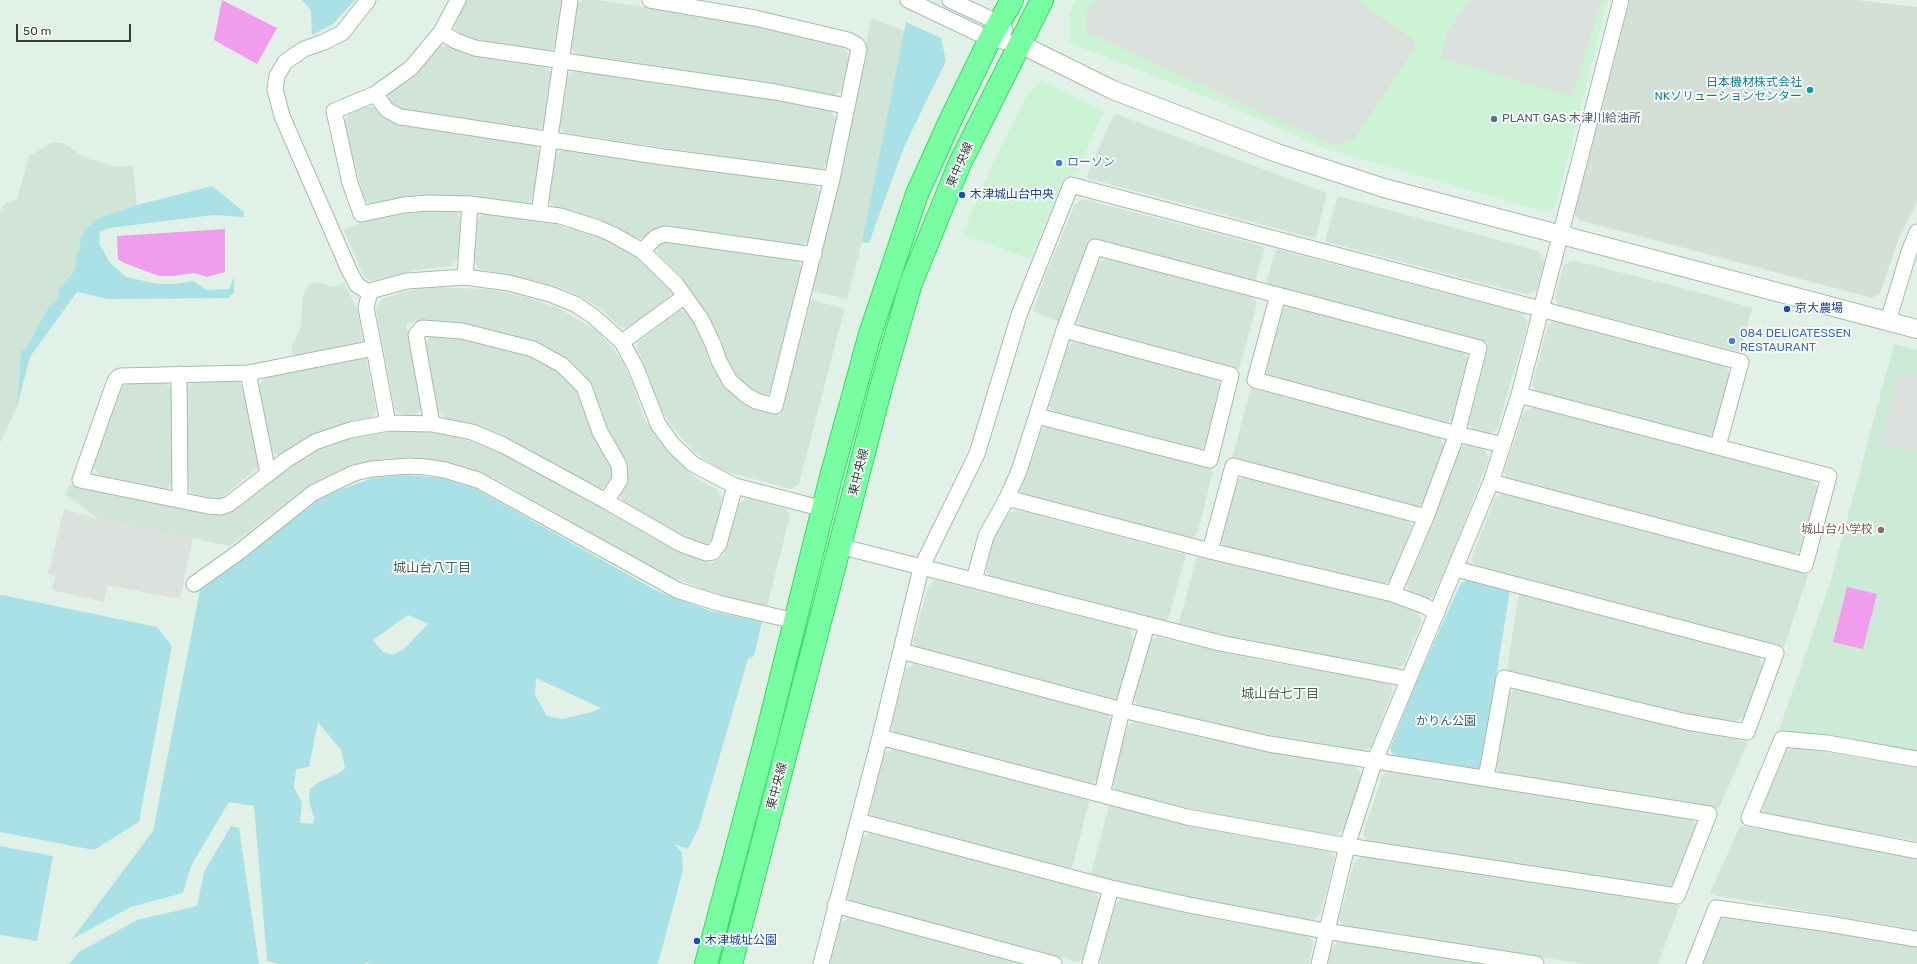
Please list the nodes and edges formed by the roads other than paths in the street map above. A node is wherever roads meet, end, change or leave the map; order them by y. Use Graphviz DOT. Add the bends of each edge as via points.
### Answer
graph roads {
  1 [pos="368,0"];
  2 [pos="458,0"];
  3 [pos="570,0"];
  4 [pos="650,0"];
  5 [pos="908,0"];
  6 [pos="950,0"];
  7 [pos="1012,0"];
  8 [pos="1042,0"];
  9 [pos="1622,0"];
  10 [pos="994,31"];
  11 [pos="441,32"];
  12 [pos="1020,44"];
  13 [pos="561,60"];
  14 [pos="375,94"];
  15 [pos="846,106"];
  16 [pos="550,139"];
  17 [pos="832,180"];
  18 [pos="470,204"];
  19 [pos="539,213"];
  20 [pos="1917,232"];
  21 [pos="1561,236"];
  22 [pos="642,251"];
  23 [pos="814,255"];
  24 [pos="465,277"];
  25 [pos="370,291"];
  26 [pos="1278,295"];
  27 [pos="685,296"];
  28 [pos="1542,310"];
  29 [pos="1888,321"];
  30 [pos="1917,329"];
  31 [pos="1064,330"];
  32 [pos="622,342"];
  33 [pos="374,348"];
  34 [pos="248,372"];
  35 [pos="179,374"];
  36 [pos="1519,395"];
  37 [pos="1037,416"];
  38 [pos="388,423"];
  39 [pos="432,424"];
  40 [pos="1457,434"];
  41 [pos="1503,445"];
  42 [pos="1718,446"];
  43 [pos="268,473"];
  44 [pos="1491,482"];
  45 [pos="735,486"];
  46 [pos="1007,498"];
  47 [pos="180,500"];
  48 [pos="606,501"];
  49 [pos="824,509"];
  50 [pos="1426,517"];
  51 [pos="839,546"];
  52 [pos="1210,551"];
  53 [pos="921,568"];
  54 [pos="1456,569"];
  55 [pos="974,580"];
  56 [pos="194,584"];
  57 [pos="1393,594"];
  58 [pos="1437,613"];
  59 [pos="795,621"];
  60 [pos="1147,625"];
  61 [pos="901,651"];
  62 [pos="1408,679"];
  63 [pos="1122,710"];
  64 [pos="880,737"];
  65 [pos="1917,759"];
  66 [pos="1375,760"];
  67 [pos="1486,778"];
  68 [pos="1102,794"];
  69 [pos="858,821"];
  70 [pos="1347,846"];
  71 [pos="1917,851"];
  72 [pos="1111,888"];
  73 [pos="835,905"];
  74 [pos="1326,931"];
  75 [pos="1917,939"];
  76 [pos="706,964"];
  77 [pos="731,964"];
  78 [pos="821,964"];
  79 [pos="1054,964"];
  80 [pos="1090,964"];
  81 [pos="1318,964"];
  82 [pos="1536,964"];
  83 [pos="1694,964"];
  1 -- 25 [label="street" via="342,33 304,49 285,62 277,76 275,88 282,116 349,270 357,285"];
  2 -- 11 [label="street"];
  3 -- 13 [label="street"];
  4 -- 15 [label="street" via="755,18 855,42 858,49"];
  5 -- 10 [label="street"];
  6 -- 10 [label="street"];
  7 -- 10 [label="highway, 東中央線"];
  8 -- 12 [label="highway, 東中央線"];
  9 -- 21 [label="street"];
  10 -- 12 [label="street"];
  10 -- 49 [label="highway, 東中央線" via="917,194 870,334"];
  11 -- 13 [label="street" via="476,48"];
  11 -- 14 [label="street" via="411,68"];
  12 -- 21 [label="street" via="1113,90 1277,153 1384,188"];
  12 -- 51 [label="highway, 東中央線" via="960,163 911,283"];
  13 -- 15 [label="street" via="775,92"];
  13 -- 16 [label="street"];
  14 -- 16 [label="street" via="387,110 400,117"];
  14 -- 18 [label="street" via="334,111 350,183 361,214 404,205"];
  15 -- 17 [label="street"];
  16 -- 17 [label="street"];
  16 -- 19 [label="street"];
  17 -- 23 [label="street"];
  18 -- 19 [label="street"];
  18 -- 24 [label="street"];
  19 -- 22 [label="street" via="560,216 598,228"];
  20 -- 29 [label="street" via="1904,264"];
  21 -- 28 [label="street"];
  21 -- 29 [label="street"];
  22 -- 23 [label="street" via="656,237 665,234"];
  22 -- 27 [label="street"];
  23 -- 27 [label="street" via="776,406 751,398 730,381 719,361 708,331"];
  24 -- 25 [label="street" via="413,280"];
  24 -- 32 [label="street" via="509,283 563,299 593,316"];
  25 -- 33 [label="street" via="366,308"];
  26 -- 31 [label="street" via="1095,247"];
  26 -- 40 [label="street" via="1479,348"];
  26 -- 40 [label="street" via="1255,380"];
  27 -- 32 [label="street"];
  28 -- 36 [label="street"];
  28 -- 42 [label="street" via="1741,362"];
  28 -- 53 [label="street" via="1071,185 1019,315 977,454"];
  29 -- 30 [label="street"];
  31 -- 37 [label="street"];
  31 -- 37 [label="street" via="1231,375 1210,460"];
  32 -- 45 [label="street" via="636,368 652,412 673,445 693,464"];
  33 -- 34 [label="street"];
  33 -- 38 [label="street"];
  34 -- 35 [label="street"];
  34 -- 43 [label="street"];
  35 -- 47 [label="street"];
  35 -- 47 [label="street" via="123,375 116,379 80,480"];
  36 -- 41 [label="street"];
  36 -- 42 [label="street"];
  37 -- 46 [label="street"];
  38 -- 39 [label="street"];
  38 -- 43 [label="street" via="350,430 315,442"];
  39 -- 48 [label="street" via="472,432 503,445"];
  39 -- 48 [label="street" via="416,335 422,328 462,331 533,349 562,365 584,387 600,432 619,465 620,480"];
  40 -- 41 [label="street"];
  40 -- 50 [label="street"];
  41 -- 44 [label="street"];
  42 -- 44 [label="street" via="1829,476 1805,565"];
  43 -- 47 [label="street" via="229,504 221,507"];
  44 -- 54 [label="street"];
  45 -- 48 [label="street" via="719,544 714,552 706,553 681,544"];
  45 -- 49 [label="street"];
  46 -- 52 [label="street"];
  46 -- 55 [label="street" via="986,536"];
  49 -- 59 [label="highway, 東中央線"];
  50 -- 52 [label="street" via="1233,466"];
  50 -- 57 [label="street"];
  51 -- 53 [label="street"];
  51 -- 77 [label="highway, 東中央線"];
  52 -- 57 [label="street"];
  53 -- 55 [label="street"];
  53 -- 61 [label="street"];
  54 -- 58 [label="street"];
  54 -- 67 [label="street" via="1776,653 1747,732 1687,722 1504,678"];
  55 -- 60 [label="street"];
  56 -- 59 [label="street" via="313,493 354,473 402,466 426,467 478,480 677,590 718,603"];
  57 -- 58 [label="street"];
  58 -- 62 [label="street"];
  59 -- 76 [label="highway, 東中央線"];
  60 -- 62 [label="street" via="1220,643"];
  60 -- 63 [label="street"];
  61 -- 63 [label="street"];
  61 -- 64 [label="street"];
  62 -- 66 [label="street"];
  63 -- 66 [label="street" via="1269,744"];
  63 -- 68 [label="street"];
  64 -- 68 [label="street"];
  64 -- 69 [label="street"];
  65 -- 71 [label="street" via="1827,743 1782,739 1749,818"];
  66 -- 67 [label="street"];
  66 -- 70 [label="street"];
  67 -- 70 [label="street" via="1708,814 1676,896"];
  68 -- 70 [label="street" via="1187,817"];
  69 -- 72 [label="street"];
  69 -- 73 [label="street"];
  70 -- 74 [label="street"];
  72 -- 74 [label="street"];
  72 -- 80 [label="street"];
  73 -- 78 [label="street"];
  73 -- 79 [label="street"];
  74 -- 81 [label="street"];
  74 -- 82 [label="street"];
  75 -- 83 [label="street" via="1716,908"];
}
